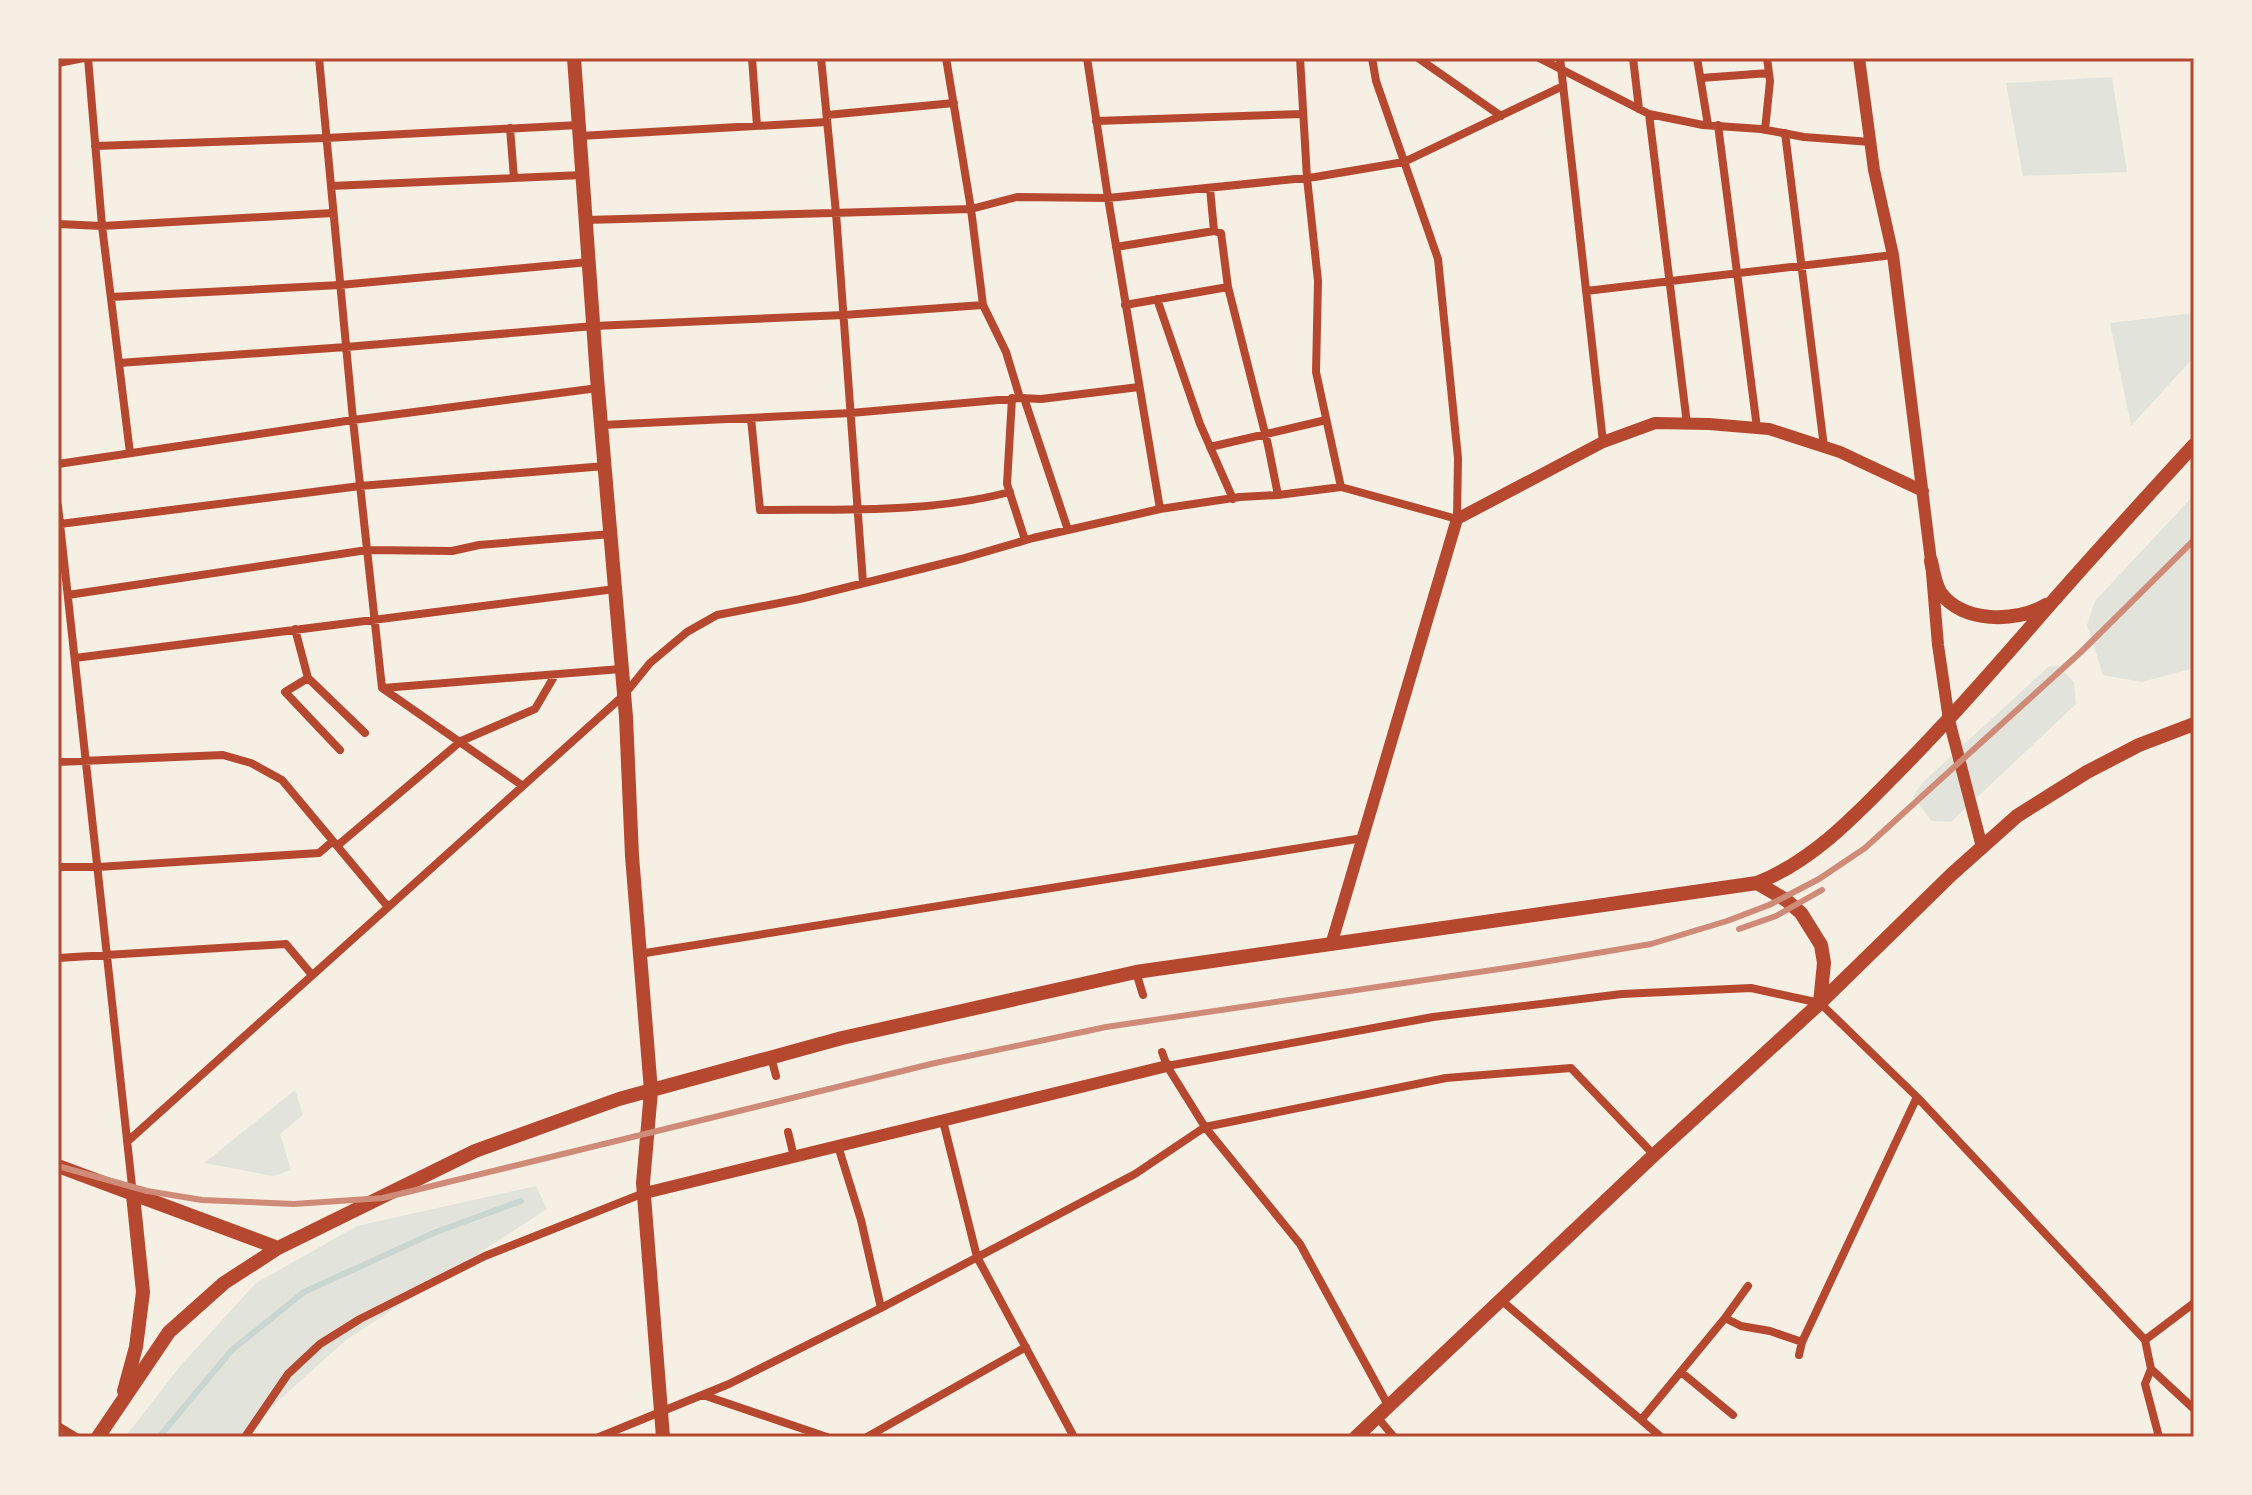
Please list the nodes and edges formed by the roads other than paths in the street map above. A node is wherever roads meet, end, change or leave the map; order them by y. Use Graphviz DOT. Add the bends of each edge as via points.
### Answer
graph roads {
  1 [pos="86,58"];
  2 [pos="319,58"];
  3 [pos="574,58"];
  4 [pos="752,58"];
  5 [pos="821,58"];
  6 [pos="946,58"];
  7 [pos="1087,58"];
  8 [pos="1300,58"];
  9 [pos="1372,58"];
  10 [pos="1418,58"];
  11 [pos="1539,58"];
  12 [pos="1560,58"];
  13 [pos="1633,58"];
  14 [pos="1697,58"];
  15 [pos="1767,58"];
  16 [pos="1859,58"];
  17 [pos="58,63"];
  18 [pos="1562,71"];
  19 [pos="1769,73"];
  20 [pos="1701,78"];
  21 [pos="1563,86"];
  22 [pos="954,103"];
  23 [pos="1639,109"];
  24 [pos="1302,114"];
  25 [pos="1649,114"];
  26 [pos="1501,116"];
  27 [pos="827,118"];
  28 [pos="1096,121"];
  29 [pos="1713,125"];
  30 [pos="757,126"];
  31 [pos="510,128"];
  32 [pos="579,130"];
  33 [pos="1765,130"];
  34 [pos="1785,133"];
  35 [pos="326,138"];
  36 [pos="1871,142"];
  37 [pos="95,146"];
  38 [pos="1404,162"];
  39 [pos="583,175"];
  40 [pos="514,178"];
  41 [pos="1307,178"];
  42 [pos="331,186"];
  43 [pos="1210,188"];
  44 [pos="1108,198"];
  45 [pos="971,209"];
  46 [pos="333,213"];
  47 [pos="836,213"];
  48 [pos="586,220"];
  49 [pos="58,224"];
  50 [pos="102,226"];
  51 [pos="1214,231"];
  52 [pos="1116,247"];
  53 [pos="1893,255"];
  54 [pos="589,262"];
  55 [pos="1801,265"];
  56 [pos="1737,273"];
  57 [pos="1670,281"];
  58 [pos="340,285"];
  59 [pos="1228,287"];
  60 [pos="1586,291"];
  61 [pos="111,297"];
  62 [pos="1157,299"];
  63 [pos="983,305"];
  64 [pos="1125,305"];
  65 [pos="844,315"];
  66 [pos="594,326"];
  67 [pos="346,347"];
  68 [pos="119,363"];
  69 [pos="1139,387"];
  70 [pos="598,388"];
  71 [pos="1019,398"];
  72 [pos="851,413"];
  73 [pos="751,418"];
  74 [pos="353,420"];
  75 [pos="1326,420"];
  76 [pos="1687,424"];
  77 [pos="602,425"];
  78 [pos="1757,428"];
  79 [pos="1264,434"];
  80 [pos="1603,442"];
  81 [pos="2194,445"];
  82 [pos="1210,447"];
  83 [pos="1824,447"];
  84 [pos="130,453"];
  85 [pos="58,464"];
  86 [pos="606,466"];
  87 [pos="360,486"];
  88 [pos="1341,487"];
  89 [pos="1923,491"];
  90 [pos="1010,492"];
  91 [pos="1278,495"];
  92 [pos="1233,499"];
  93 [pos="58,506"];
  94 [pos="857,509"];
  95 [pos="1160,509"];
  96 [pos="1457,519"];
  97 [pos="60,524"];
  98 [pos="1068,530"];
  99 [pos="611,534"];
  100 [pos="1025,540"];
  101 [pos="367,550"];
  102 [pos="1931,561"];
  103 [pos="863,583"];
  104 [pos="615,589"];
  105 [pos="68,595"];
  106 [pos="2053,601"];
  107 [pos="375,619"];
  108 [pos="295,629"];
  109 [pos="75,658"];
  110 [pos="621,669"];
  111 [pos="555,675"];
  112 [pos="308,678"];
  113 [pos="382,688"];
  114 [pos="624,695"];
  115 [pos="1949,720"];
  116 [pos="2194,724"];
  117 [pos="365,733"];
  118 [pos="461,741"];
  119 [pos="340,750"];
  120 [pos="86,760"];
  121 [pos="58,762"];
  122 [pos="523,786"];
  123 [pos="1363,838"];
  124 [pos="335,844"];
  125 [pos="1982,847"];
  126 [pos="58,867"];
  127 [pos="98,867"];
  128 [pos="1757,883"];
  129 [pos="388,907"];
  130 [pos="1331,945"];
  131 [pos="639,954"];
  132 [pos="108,956"];
  133 [pos="58,958"];
  134 [pos="1136,972"];
  135 [pos="312,975"];
  136 [pos="1143,995"];
  137 [pos="1820,1003"];
  138 [pos="1162,1052"];
  139 [pos="771,1057"];
  140 [pos="1167,1066"];
  141 [pos="776,1076"];
  142 [pos="651,1091"];
  143 [pos="1917,1097"];
  144 [pos="943,1121"];
  145 [pos="1205,1127"];
  146 [pos="788,1132"];
  147 [pos="128,1141"];
  148 [pos="838,1146"];
  149 [pos="1654,1155"];
  150 [pos="794,1157"];
  151 [pos="58,1166"];
  152 [pos="645,1193"];
  153 [pos="133,1195"];
  154 [pos="278,1248"];
  155 [pos="977,1257"];
  156 [pos="1748,1286"];
  157 [pos="1501,1300"];
  158 [pos="2194,1303"];
  159 [pos="881,1308"];
  160 [pos="1725,1318"];
  161 [pos="2145,1340"];
  162 [pos="1802,1342"];
  163 [pos="1026,1347"];
  164 [pos="1799,1355"];
  165 [pos="2151,1369"];
  166 [pos="1681,1372"];
  167 [pos="703,1395"];
  168 [pos="121,1403"];
  169 [pos="2194,1409"];
  170 [pos="660,1412"];
  171 [pos="1383,1412"];
  172 [pos="1733,1415"];
  173 [pos="1641,1420"];
  174 [pos="58,1426"];
  175 [pos="1071,1436"];
  176 [pos="76,1437"];
  177 [pos="98,1437"];
  178 [pos="245,1437"];
  179 [pos="599,1437"];
  180 [pos="663,1437"];
  181 [pos="827,1437"];
  182 [pos="867,1437"];
  183 [pos="1356,1437"];
  184 [pos="1394,1437"];
  185 [pos="1661,1437"];
  186 [pos="2159,1437"];
  1 -- 17 [label="street"];
  1 -- 37 [label="street"];
  2 -- 35 [label="street"];
  3 -- 32 [label="main road"];
  4 -- 30 [label="street"];
  5 -- 27 [label="street"];
  6 -- 22 [label="street"];
  7 -- 28 [label="street"];
  8 -- 24 [label="street"];
  9 -- 38 [label="street"];
  10 -- 26 [label="street"];
  11 -- 18 [label="street"];
  12 -- 18 [label="street"];
  13 -- 23 [label="street"];
  14 -- 20 [label="street"];
  15 -- 19 [label="street"];
  16 -- 36 [label="street"];
  18 -- 21 [label="street"];
  18 -- 23 [label="street"];
  19 -- 20 [label="street"];
  19 -- 33 [label="street"];
  20 -- 29 [label="street"];
  21 -- 26 [label="street"];
  21 -- 60 [label="street"];
  22 -- 27 [label="street"];
  22 -- 45 [label="street"];
  23 -- 25 [label="street"];
  24 -- 28 [label="street"];
  24 -- 41 [label="street"];
  25 -- 29 [label="street"];
  25 -- 57 [label="street"];
  26 -- 38 [label="street"];
  27 -- 30 [label="street"];
  27 -- 47 [label="street"];
  28 -- 44 [label="street"];
  29 -- 33 [label="street"];
  29 -- 56 [label="street"];
  30 -- 32 [label="street"];
  31 -- 32 [label="street"];
  31 -- 35 [label="street"];
  31 -- 40 [label="street"];
  32 -- 39 [label="main road"];
  33 -- 34 [label="street"];
  34 -- 36 [label="street"];
  34 -- 55 [label="street"];
  35 -- 37 [label="street"];
  35 -- 42 [label="street"];
  36 -- 53 [label="street"];
  37 -- 50 [label="street"];
  38 -- 41 [label="street"];
  38 -- 96 [label="street" via="1438,259 1458,458"];
  39 -- 40 [label="street"];
  39 -- 48 [label="main road"];
  40 -- 42 [label="street"];
  41 -- 43 [label="street"];
  41 -- 75 [label="street" via="1318,281 1316,372"];
  42 -- 46 [label="street"];
  43 -- 44 [label="street"];
  43 -- 51 [label="street"];
  44 -- 45 [label="street" via="1017,197"];
  44 -- 52 [label="street"];
  45 -- 47 [label="street"];
  45 -- 63 [label="street"];
  46 -- 50 [label="street"];
  46 -- 58 [label="street"];
  47 -- 48 [label="street"];
  47 -- 65 [label="street"];
  48 -- 54 [label="main road"];
  49 -- 50 [label="street"];
  50 -- 61 [label="street"];
  51 -- 52 [label="street"];
  51 -- 59 [label="street" via="1221,233"];
  52 -- 64 [label="street"];
  53 -- 55 [label="street"];
  53 -- 89 [label="street"];
  54 -- 58 [label="street"];
  54 -- 66 [label="main road"];
  55 -- 56 [label="street"];
  55 -- 83 [label="street"];
  56 -- 57 [label="street"];
  56 -- 78 [label="street"];
  57 -- 60 [label="street"];
  57 -- 76 [label="street"];
  58 -- 61 [label="street"];
  58 -- 67 [label="street"];
  59 -- 62 [label="street"];
  59 -- 79 [label="street"];
  60 -- 80 [label="street"];
  61 -- 68 [label="street"];
  62 -- 64 [label="street"];
  62 -- 82 [label="street"];
  63 -- 65 [label="street"];
  63 -- 71 [label="street" via="1006,352"];
  64 -- 69 [label="street"];
  65 -- 66 [label="street"];
  65 -- 72 [label="street"];
  66 -- 67 [label="street"];
  66 -- 70 [label="main road"];
  67 -- 68 [label="street"];
  67 -- 74 [label="street"];
  68 -- 84 [label="street"];
  69 -- 71 [label="street"];
  69 -- 95 [label="street"];
  70 -- 74 [label="street"];
  70 -- 77 [label="main road"];
  71 -- 72 [label="street"];
  71 -- 90 [label="street"];
  71 -- 98 [label="street"];
  72 -- 73 [label="street"];
  72 -- 94 [label="street"];
  73 -- 77 [label="street"];
  73 -- 94 [label="street" via="760,510"];
  74 -- 84 [label="street"];
  74 -- 87 [label="street"];
  75 -- 79 [label="street"];
  75 -- 88 [label="street"];
  76 -- 78 [label="street"];
  76 -- 80 [label="street" via="1655,423"];
  77 -- 86 [label="main road"];
  78 -- 83 [label="street"];
  79 -- 82 [label="street"];
  79 -- 91 [label="street"];
  80 -- 96 [label="street"];
  81 -- 106 [label="main road"];
  82 -- 92 [label="street"];
  83 -- 89 [label="street"];
  84 -- 85 [label="street"];
  86 -- 87 [label="street"];
  86 -- 99 [label="main road"];
  87 -- 97 [label="street"];
  87 -- 101 [label="street"];
  88 -- 91 [label="street"];
  88 -- 96 [label="street"];
  89 -- 102 [label="street"];
  90 -- 94 [label="street" via="950,503"];
  90 -- 100 [label="street"];
  91 -- 92 [label="street"];
  92 -- 95 [label="street"];
  93 -- 97 [label="street"];
  94 -- 103 [label="street"];
  95 -- 98 [label="street"];
  96 -- 123 [label="street"];
  97 -- 105 [label="street"];
  98 -- 100 [label="street"];
  99 -- 101 [label="street" via="452,551"];
  99 -- 104 [label="main road"];
  100 -- 103 [label="street"];
  101 -- 105 [label="street"];
  101 -- 107 [label="street"];
  102 -- 106 [label="main road" via="1941,593 1970,613 2013,616"];
  102 -- 115 [label="street"];
  103 -- 114 [label="street" via="717,615 650,663"];
  104 -- 107 [label="street"];
  104 -- 110 [label="main road"];
  105 -- 109 [label="street"];
  106 -- 115 [label="main road"];
  107 -- 108 [label="street"];
  107 -- 113 [label="street"];
  108 -- 109 [label="street"];
  108 -- 112 [label="street"];
  109 -- 120 [label="street"];
  110 -- 111 [label="street"];
  110 -- 114 [label="main road"];
  111 -- 113 [label="street"];
  111 -- 118 [label="street" via="535,709"];
  112 -- 117 [label="street"];
  112 -- 119 [label="street" via="285,692"];
  113 -- 118 [label="street"];
  114 -- 122 [label="street"];
  114 -- 131 [label="main road"];
  115 -- 125 [label="street"];
  115 -- 128 [label="main road" via="1843,827 1795,864"];
  116 -- 125 [label="main road" via="2087,772 2017,816"];
  118 -- 122 [label="street"];
  118 -- 124 [label="street"];
  120 -- 121 [label="street"];
  120 -- 124 [label="street" via="223,755 251,763 282,780"];
  120 -- 127 [label="street"];
  122 -- 129 [label="street"];
  123 -- 130 [label="street"];
  123 -- 131 [label="street"];
  124 -- 127 [label="street" via="319,853"];
  124 -- 129 [label="street"];
  125 -- 137 [label="main road"];
  126 -- 127 [label="street"];
  127 -- 132 [label="street"];
  128 -- 130 [label="main road"];
  128 -- 137 [label="main road" via="1801,913 1821,945"];
  129 -- 135 [label="street"];
  130 -- 134 [label="main road"];
  131 -- 142 [label="main road"];
  132 -- 133 [label="street"];
  132 -- 135 [label="street" via="286,944"];
  132 -- 147 [label="street"];
  134 -- 136 [label="street"];
  134 -- 139 [label="main road"];
  135 -- 147 [label="street"];
  137 -- 140 [label="street" via="1751,988 1622,994 1433,1017"];
  137 -- 143 [label="street"];
  137 -- 149 [label="main road"];
  138 -- 140 [label="street"];
  139 -- 141 [label="street"];
  139 -- 142 [label="main road"];
  140 -- 144 [label="street"];
  140 -- 145 [label="street"];
  142 -- 152 [label="main road"];
  142 -- 154 [label="main road" via="475,1151"];
  143 -- 161 [label="street"];
  143 -- 162 [label="street"];
  144 -- 148 [label="street"];
  144 -- 155 [label="street"];
  145 -- 149 [label="street" via="1446,1078 1571,1068"];
  145 -- 155 [label="street" via="1135,1174"];
  145 -- 171 [label="street" via="1300,1244"];
  146 -- 150 [label="street"];
  147 -- 153 [label="street"];
  148 -- 150 [label="street"];
  148 -- 159 [label="street"];
  149 -- 157 [label="main road"];
  150 -- 152 [label="street"];
  151 -- 153 [label="main road"];
  152 -- 170 [label="main road"];
  152 -- 178 [label="street" via="485,1256 360,1319 320,1344 288,1374"];
  153 -- 154 [label="main road"];
  153 -- 168 [label="main road" via="143,1292"];
  154 -- 168 [label="main road" via="224,1283 169,1332"];
  155 -- 159 [label="street"];
  155 -- 163 [label="street"];
  156 -- 160 [label="street"];
  157 -- 171 [label="main road"];
  157 -- 173 [label="street"];
  158 -- 161 [label="street"];
  159 -- 167 [label="street"];
  160 -- 162 [label="street"];
  160 -- 166 [label="street"];
  161 -- 165 [label="street"];
  162 -- 164 [label="street"];
  163 -- 175 [label="street"];
  163 -- 182 [label="street"];
  165 -- 169 [label="street"];
  165 -- 186 [label="street" via="2145,1384"];
  166 -- 172 [label="street"];
  166 -- 173 [label="street"];
  167 -- 170 [label="street"];
  167 -- 181 [label="street"];
  168 -- 177 [label="main road"];
  170 -- 179 [label="street"];
  170 -- 180 [label="main road"];
  171 -- 183 [label="main road"];
  171 -- 184 [label="street"];
  173 -- 185 [label="street"];
  174 -- 176 [label="street"];
}
